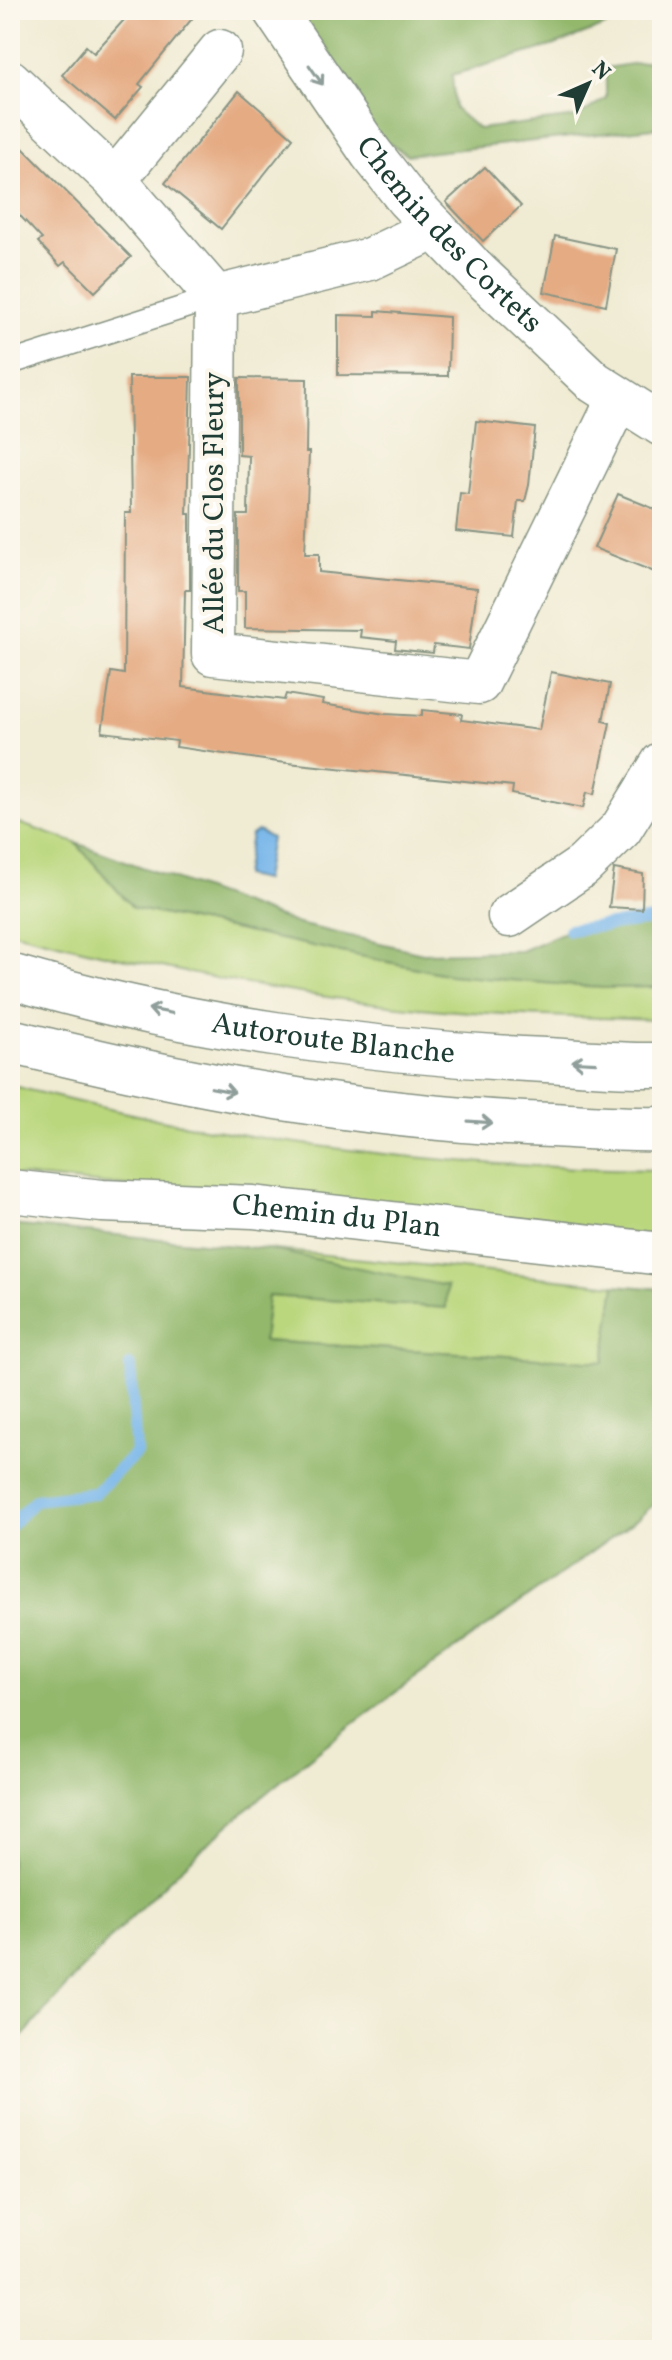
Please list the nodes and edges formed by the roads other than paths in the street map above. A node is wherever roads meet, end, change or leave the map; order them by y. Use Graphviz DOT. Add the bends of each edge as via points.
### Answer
graph roads {
  1 [pos="274,10"];
  2 [pos="220,51"];
  3 [pos="10,81"];
  4 [pos="115,180"];
  5 [pos="435,228"];
  6 [pos="216,297"];
  7 [pos="10,363"];
  8 [pos="618,399"];
  9 [pos="662,425"];
  10 [pos="662,763"];
  11 [pos="509,916"];
  12 [pos="10,976"];
  13 [pos="10,1041"];
  14 [pos="662,1065"];
  15 [pos="662,1129"];
  16 [pos="10,1191"];
  17 [pos="662,1254"];
  1 -- 5 [label="street, Chemin des Cortets, one-way" via="371,153"];
  2 -- 4 [label="street"];
  3 -- 4 [label="street"];
  4 -- 6 [label="street"];
  5 -- 6 [label="street" via="370,259"];
  5 -- 8 [label="street, Chemin des Cortets"];
  6 -- 7 [label="lane"];
  6 -- 8 [label="street, Allée du Clos Fleury" via="213,654 479,683"];
  8 -- 9 [label="street, Chemin des Cortets"];
  10 -- 11 [label="street" via="621,829 583,866"];
  14 -- 12 [label="highway, Autoroute Blanche, one-way" via="476,1057 356,1044 134,1007"];
  13 -- 15 [label="highway, one-way" via="228,1091 344,1108 477,1122"];
  16 -- 17 [label="street, Chemin du Plan" via="268,1208"];
}
